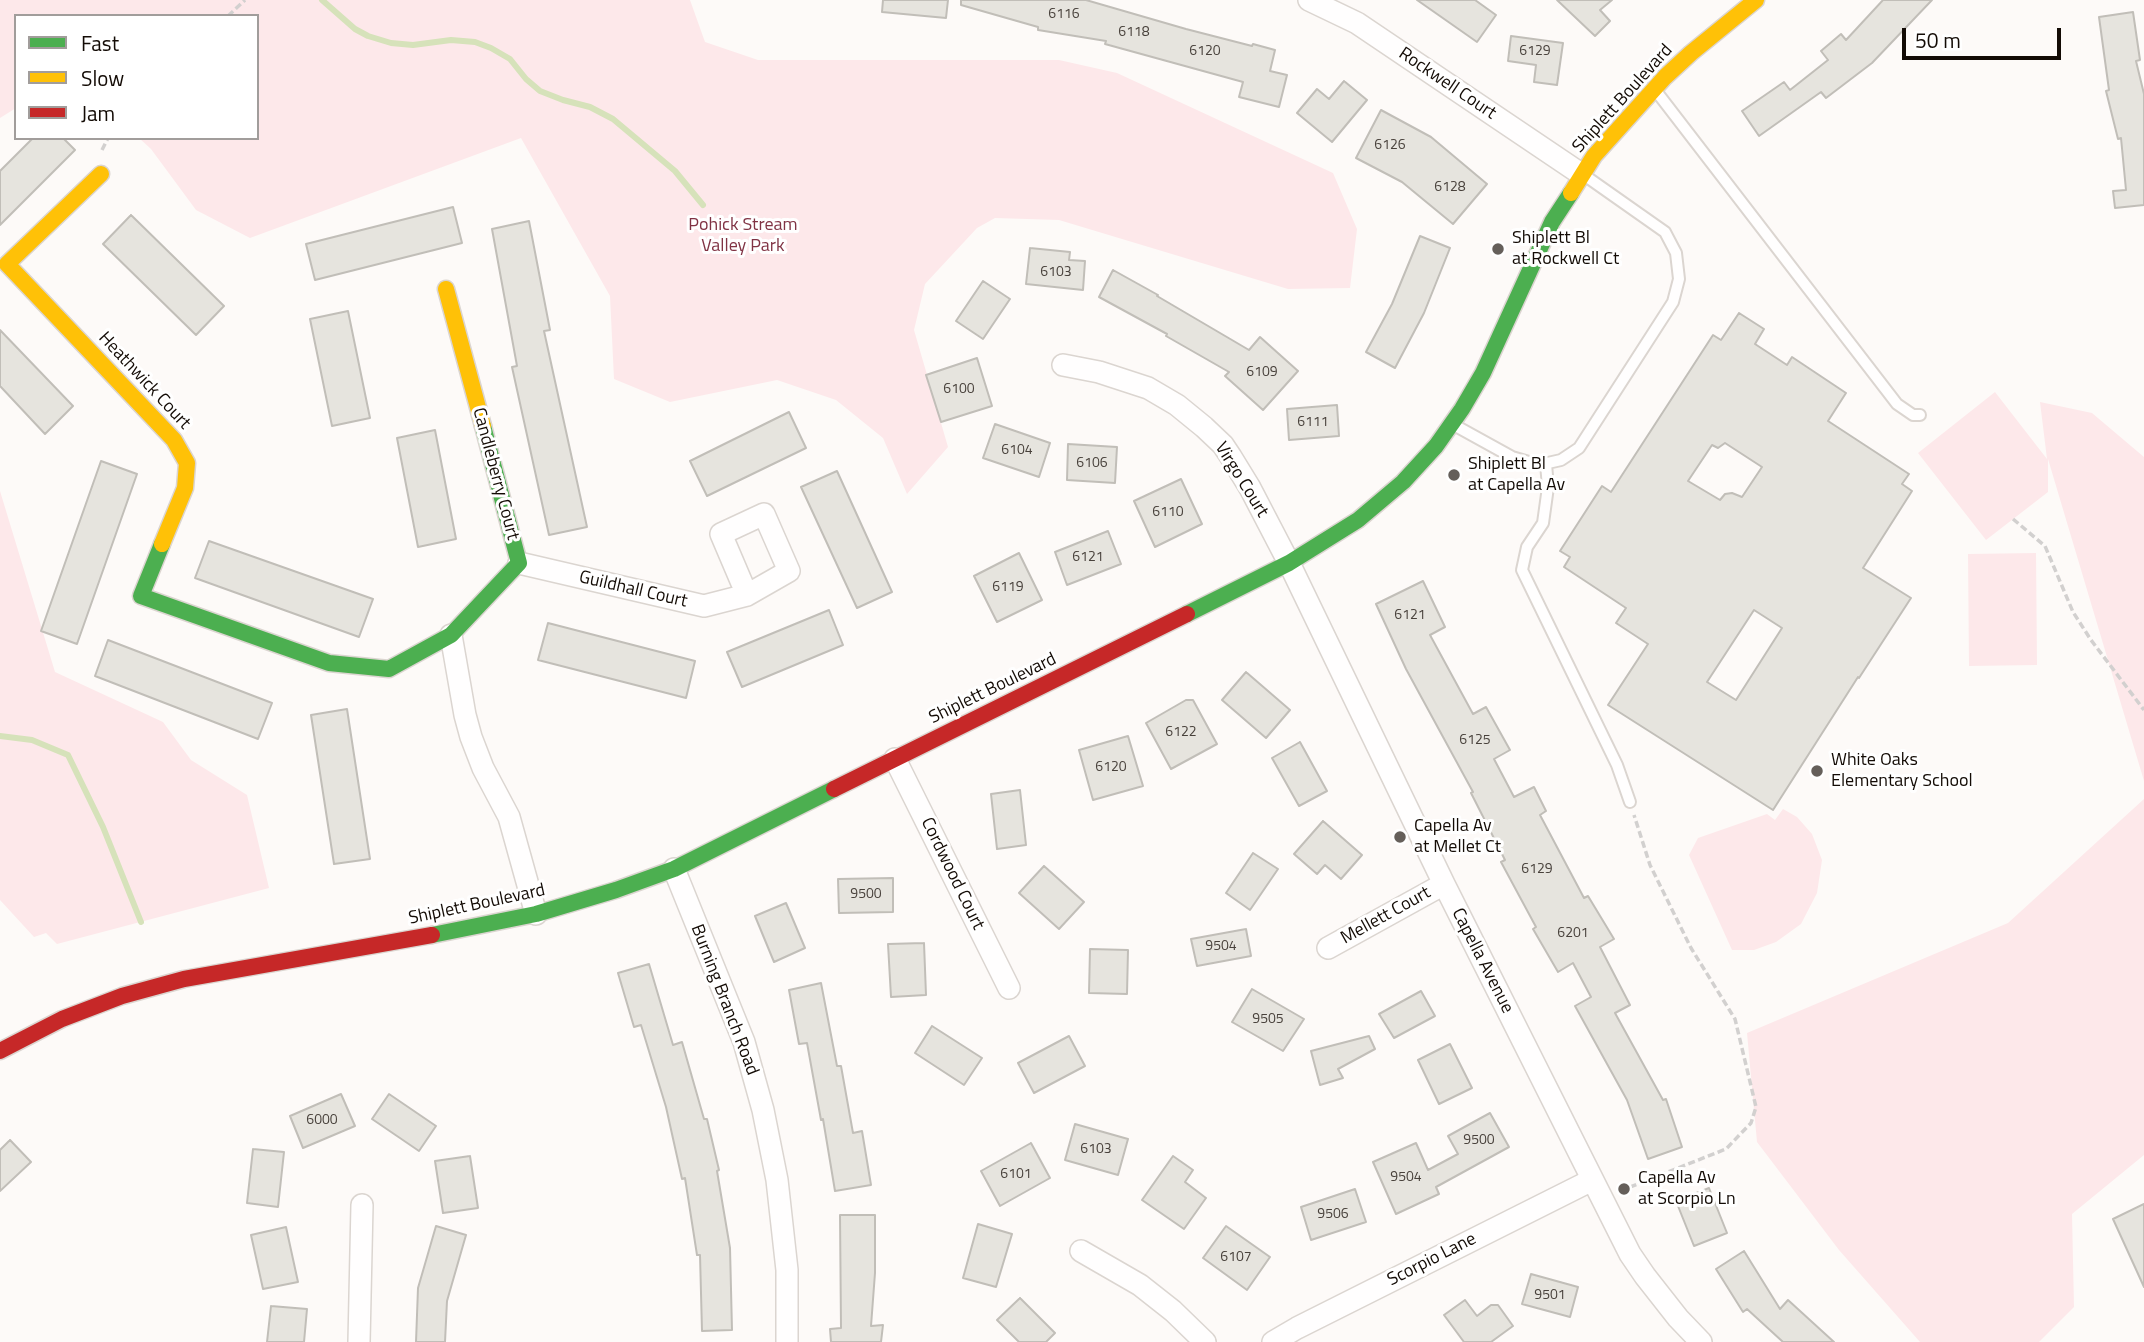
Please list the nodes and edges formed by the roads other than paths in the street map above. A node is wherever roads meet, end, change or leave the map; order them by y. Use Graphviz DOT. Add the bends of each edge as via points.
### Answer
graph roads {
  1 [pos="1309,0"];
  2 [pos="1756,0"];
  3 [pos="1654,89"];
  4 [pos="101,174"];
  5 [pos="1581,174"];
  6 [pos="446,289"];
  7 [pos="1063,365"];
  8 [pos="1920,415"];
  9 [pos="1451,424"];
  10 [pos="1546,464"];
  11 [pos="519,563"];
  12 [pos="1289,563"];
  13 [pos="747,594"];
  14 [pos="451,635"];
  15 [pos="895,759"];
  16 [pos="1630,802"];
  17 [pos="674,869"];
  18 [pos="1444,884"];
  19 [pos="536,914"];
  20 [pos="1328,948"];
  21 [pos="1009,988"];
  22 [pos="0,1051"];
  23 [pos="1592,1180"];
  24 [pos="362,1205"];
  25 [pos="1081,1251"];
  26 [pos="359,1342"];
  27 [pos="787,1342"];
  28 [pos="1205,1342"];
  29 [pos="1273,1342"];
  30 [pos="1701,1342"];
  1 -- 5 [label="street, Rockwell Court" via="1357,23"];
  2 -- 3 [label="street, Shiplett Boulevard" via="1691,52"];
  3 -- 5 [label="street, Shiplett Boulevard"];
  3 -- 8 [label="lane" via="1896,404"];
  4 -- 14 [label="street, Heathwick Court" via="7,264 174,440 187,463 184,488 141,596 329,663 389,669"];
  5 -- 9 [label="street, Shiplett Boulevard" via="1552,222 1483,373"];
  5 -- 10 [label="lane" via="1665,232 1676,253 1679,279 1673,302 1579,448"];
  6 -- 11 [label="street, Candleberry Court"];
  7 -- 12 [label="street, Virgo Court" via="1148,388 1204,427 1231,457"];
  9 -- 10 [label="lane" via="1512,457"];
  9 -- 12 [label="street, Shiplett Boulevard" via="1403,482 1358,520"];
  10 -- 16 [label="lane" via="1543,523 1527,547 1522,569 1617,765"];
  11 -- 13 [label="street, Guildhall Court" via="704,606"];
  11 -- 14 [label="street, Candleberry Court"];
  12 -- 15 [label="street, Shiplett Boulevard"];
  12 -- 18 [label="street, Capella Avenue"];
  14 -- 19 [label="street" via="471,737 509,817"];
  15 -- 17 [label="street, Shiplett Boulevard"];
  15 -- 21 [label="street, Cordwood Court"];
  17 -- 19 [label="street, Shiplett Boulevard"];
  17 -- 27 [label="street, Burning Branch Road" via="744,1042 763,1110 784,1244"];
  18 -- 20 [label="street, Mellett Court"];
  18 -- 23 [label="street, Capella Avenue"];
  19 -- 22 [label="street, Shiplett Boulevard" via="184,979 74,1014"];
  23 -- 29 [label="street, Scorpio Lane"];
  23 -- 30 [label="street, Capella Avenue" via="1630,1254"];
  24 -- 26 [label="street"];
  25 -- 28 [label="street" via="1140,1285"];
}
